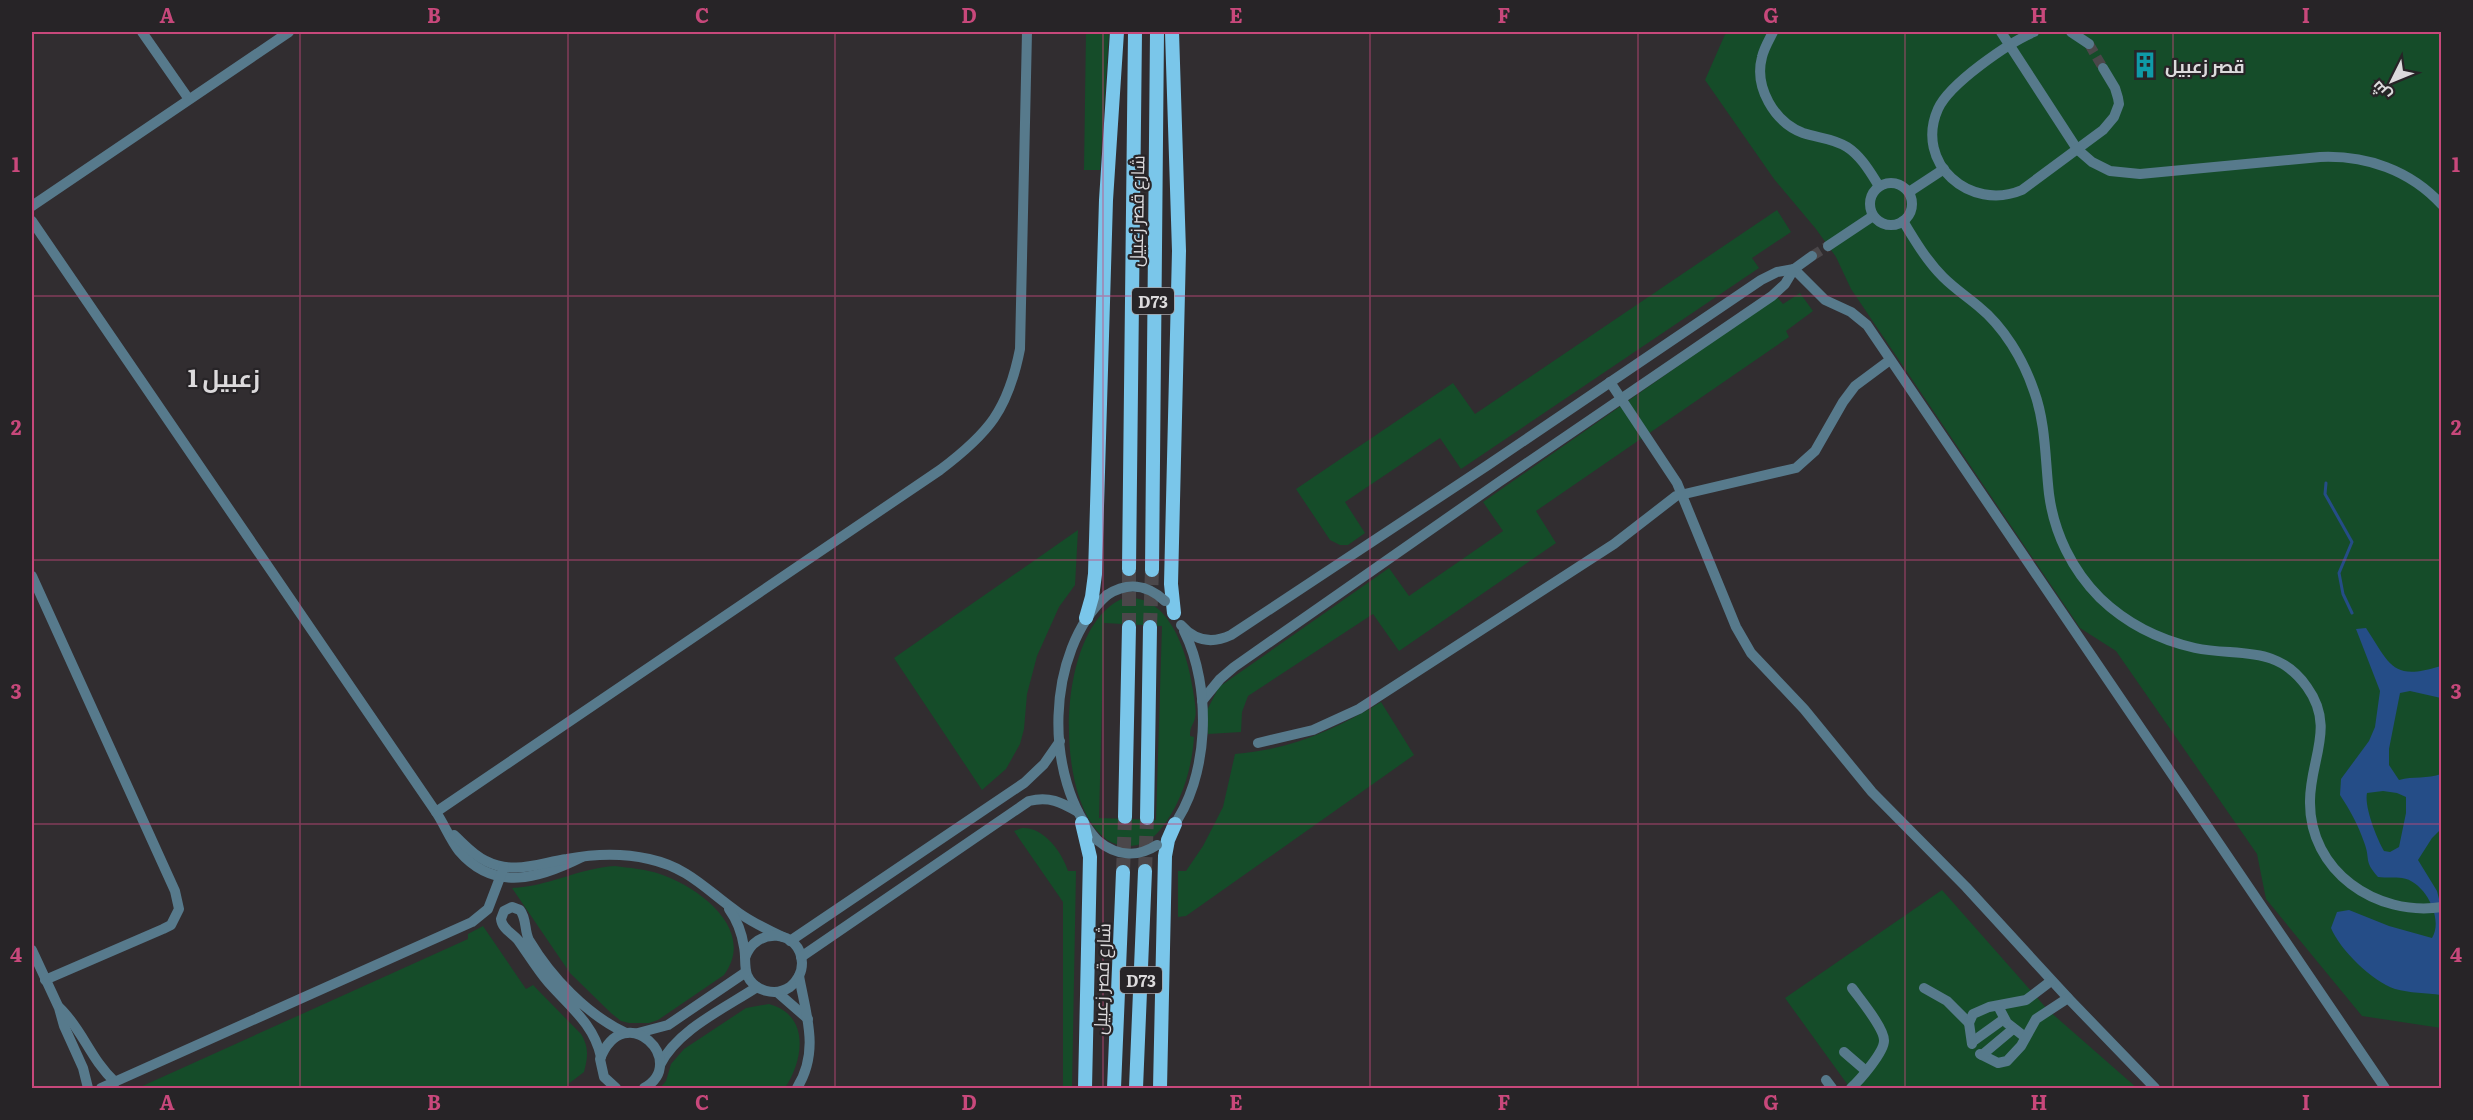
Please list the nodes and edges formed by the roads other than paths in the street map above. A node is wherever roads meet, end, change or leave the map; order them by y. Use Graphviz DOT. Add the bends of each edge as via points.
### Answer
graph roads {
  1 [pos="142,32"];
  2 [pos="289,32"];
  3 [pos="1027,32"];
  4 [pos="1117,32"];
  5 [pos="1135,32"];
  6 [pos="1157,32"];
  7 [pos="1172,32"];
  8 [pos="1773,32"];
  9 [pos="2001,32"];
  10 [pos="2034,32"];
  11 [pos="2071,32"];
  12 [pos="2018,35"];
  13 [pos="2089,44"];
  14 [pos="2010,45"];
  15 [pos="2103,68"];
  16 [pos="188,98"];
  17 [pos="2077,149"];
  18 [pos="1944,169"];
  19 [pos="1879,186"];
  20 [pos="1909,192"];
  21 [pos="2442,205"];
  22 [pos="32,206"];
  23 [pos="1874,216"];
  24 [pos="32,221"];
  25 [pos="1903,221"];
  26 [pos="1828,246"];
  27 [pos="1812,256"];
  28 [pos="1794,269"];
  29 [pos="1890,360"];
  30 [pos="1610,382"];
  31 [pos="1622,399"];
  32 [pos="1682,493"];
  33 [pos="1129,569"];
  34 [pos="1152,570"];
  35 [pos="32,576"];
  36 [pos="1086,618"];
  37 [pos="1178,619"];
  38 [pos="1129,627"];
  39 [pos="1150,627"];
  40 [pos="1202,700"];
  41 [pos="1060,741"];
  42 [pos="1258,742"];
  43 [pos="436,812"];
  44 [pos="1125,817"];
  45 [pos="1080,818"];
  46 [pos="1147,818"];
  47 [pos="1175,824"];
  48 [pos="1145,871"];
  49 [pos="501,872"];
  50 [pos="1123,872"];
  51 [pos="726,904"];
  52 [pos="2442,907"];
  53 [pos="787,939"];
  54 [pos="32,950"];
  55 [pos="801,957"];
  56 [pos="745,958"];
  57 [pos="746,972"];
  58 [pos="799,976"];
  59 [pos="45,980"];
  60 [pos="2051,981"];
  61 [pos="757,987"];
  62 [pos="1852,988"];
  63 [pos="1924,988"];
  64 [pos="777,992"];
  65 [pos="2068,998"];
  66 [pos="1998,1006"];
  67 [pos="59,1008"];
  68 [pos="808,1019"];
  69 [pos="2004,1019"];
  70 [pos="1969,1023"];
  71 [pos="2013,1029"];
  72 [pos="631,1033"];
  73 [pos="2025,1037"];
  74 [pos="1844,1052"];
  75 [pos="601,1057"];
  76 [pos="660,1066"];
  77 [pos="1866,1071"];
  78 [pos="115,1082"];
  79 [pos="88,1089"];
  80 [pos="101,1089"];
  81 [pos="616,1089"];
  82 [pos="644,1089"];
  83 [pos="797,1089"];
  84 [pos="1085,1089"];
  85 [pos="1114,1089"];
  86 [pos="1136,1089"];
  87 [pos="1160,1089"];
  88 [pos="1851,1089"];
  89 [pos="2155,1089"];
  90 [pos="2385,1089"];
  1 -- 16 [label="street"];
  2 -- 16 [label="street"];
  3 -- 43 [label="street" via="1020,349 1005,403 990,426 971,447 940,470"];
  4 -- 36 [label="main road" via="1106,200 1097,541 1094,587"];
  5 -- 33 [label="main road, شارع قصر زعبيل / D73"];
  6 -- 34 [label="main road, شارع قصر زعبيل / D73"];
  7 -- 37 [label="main road" via="1179,251 1171,584"];
  8 -- 19 [label="street" via="1760,74 1766,97 1775,111 1793,128 1849,148"];
  9 -- 14 [label="street"];
  10 -- 12 [label="street"];
  11 -- 13 [label="street"];
  12 -- 14 [label="street"];
  14 -- 17 [label="street"];
  14 -- 18 [label="street" via="1958,83 1941,103 1934,119 1933,136"];
  15 -- 17 [label="street" via="2115,88 2118,109 2109,124"];
  16 -- 22 [label="street"];
  17 -- 18 [label="street" via="2030,185 2007,195 1975,193 1961,186"];
  17 -- 21 [label="street" via="2101,167 2130,174 2320,157 2355,158 2404,175"];
  18 -- 20 [label="street"];
  19 -- 20 [label="street" via="1895,183"];
  19 -- 23 [label="street" via="1870,200"];
  20 -- 25 [label="street" via="1912,208"];
  23 -- 25 [label="street" via="1887,225"];
  23 -- 26 [label="street"];
  24 -- 43 [label="street"];
  25 -- 52 [label="street" via="1935,269 1988,315 2021,362 2040,409 2054,521 2080,575 2114,610 2152,634 2193,647 2268,657 2299,676 2314,697 2321,722 2310,804 2314,831 2326,857 2345,880 2372,898 2416,909"];
  27 -- 28 [label="street"];
  28 -- 29 [label="street" via="1825,300 1862,320"];
  28 -- 30 [label="street" via="1761,280"];
  28 -- 31 [label="street" via="1772,296"];
  29 -- 32 [label="street" via="1848,393 1815,451 1803,464 1780,473"];
  29 -- 90 [label="street"];
  30 -- 31 [label="street"];
  30 -- 37 [label="street" via="1231,635 1204,640 1195,637"];
  31 -- 32 [label="street"];
  31 -- 40 [label="street" via="1234,667"];
  32 -- 42 [label="street" via="1614,544 1359,709 1313,730"];
  32 -- 60 [label="street" via="1736,627 1751,653 1804,709 1872,792"];
  35 -- 59 [label="street" via="175,891 179,909 171,925"];
  36 -- 37 [label="street, bridge" via="1107,595 1126,586 1137,586 1157,594"];
  36 -- 41 [label="street" via="1073,642 1065,670"];
  37 -- 40 [label="street" via="1198,669"];
  38 -- 44 [label="main road"];
  39 -- 46 [label="main road"];
  40 -- 47 [label="street" via="1197,769"];
  41 -- 45 [label="street" via="1066,778"];
  41 -- 53 [label="street" via="1024,783"];
  43 -- 49 [label="street" via="469,861"];
  45 -- 47 [label="street, bridge" via="1097,840 1113,851 1131,854 1149,850"];
  45 -- 55 [label="street" via="1057,800 1029,801"];
  45 -- 84 [label="main road" via="1090,858"];
  47 -- 87 [label="main road" via="1165,856"];
  48 -- 86 [label="main road, D73"];
  49 -- 51 [label="street" via="582,857 626,855 668,865 699,881"];
  49 -- 78 [label="street" via="488,909 472,922"];
  50 -- 85 [label="main road, شارع قصر زعبيل / D73"];
  51 -- 53 [label="street"];
  51 -- 56 [label="street" via="741,935"];
  53 -- 55 [label="street"];
  53 -- 56 [label="street" via="770,935 756,940"];
  54 -- 59 [label="street"];
  55 -- 58 [label="street"];
  56 -- 57 [label="street"];
  57 -- 61 [label="street"];
  57 -- 72 [label="street" via="668,1025"];
  58 -- 64 [label="street"];
  58 -- 68 [label="street"];
  59 -- 67 [label="street"];
  60 -- 65 [label="street"];
  60 -- 66 [label="street" via="2026,1000"];
  61 -- 64 [label="street"];
  61 -- 76 [label="street" via="679,1039"];
  62 -- 77 [label="street" via="1884,1040 1882,1050"];
  63 -- 70 [label="street" via="1947,1001"];
  64 -- 68 [label="street"];
  65 -- 73 [label="street" via="2040,1015"];
  65 -- 89 [label="street"];
  66 -- 69 [label="street"];
  66 -- 70 [label="street" via="1976,1012"];
  67 -- 78 [label="street" via="95,1061"];
  67 -- 79 [label="street"];
  68 -- 83 [label="street" via="811,1050"];
  69 -- 70 [label="street" via="1972,1043"];
  69 -- 71 [label="street"];
  71 -- 73 [label="street"];
  71 -- 73 [label="street" via="1981,1054 2005,1063"];
  72 -- 75 [label="street" via="609,1041"];
  72 -- 75 [label="street" via="595,1014 559,979 530,942 520,910 504,911 504,927 592,1031"];
  72 -- 76 [label="street" via="652,1042"];
  74 -- 77 [label="street"];
  75 -- 81 [label="street" via="604,1077"];
  76 -- 82 [label="street" via="654,1080"];
  77 -- 88 [label="street"];
  78 -- 80 [label="street"];
}
